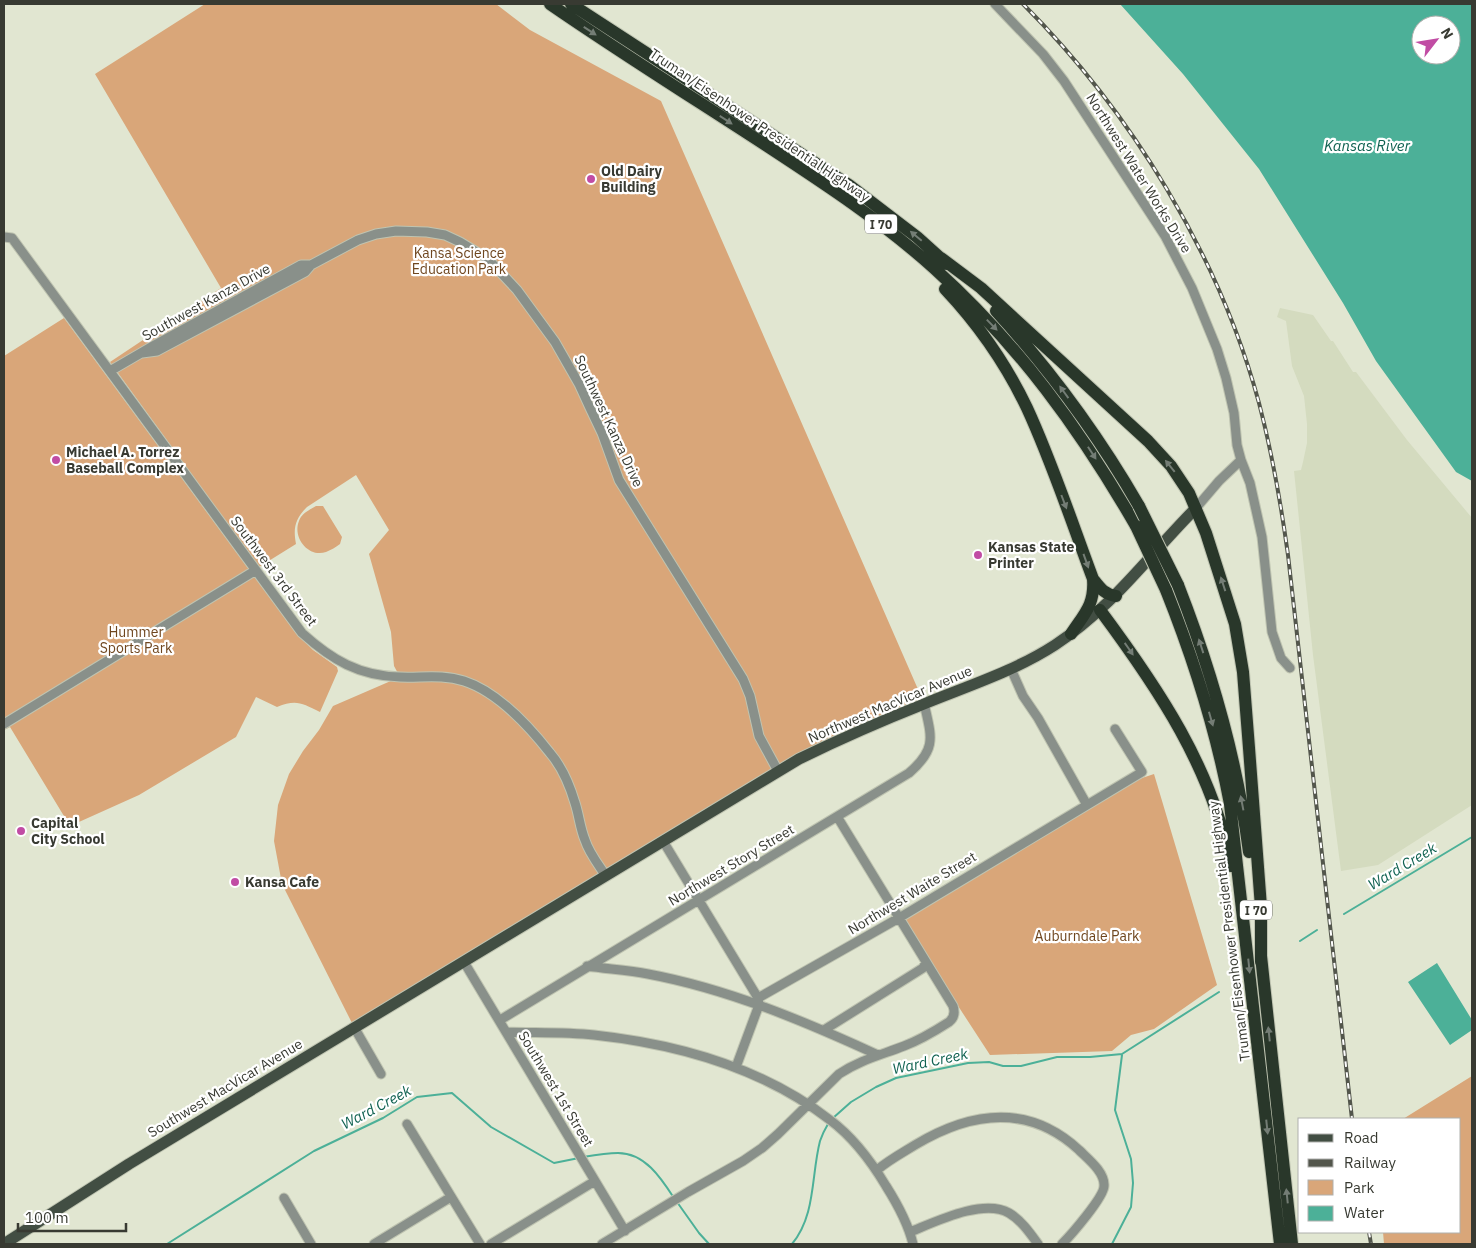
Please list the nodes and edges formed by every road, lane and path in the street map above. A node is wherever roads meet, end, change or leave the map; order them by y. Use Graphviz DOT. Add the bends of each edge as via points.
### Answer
graph roads {
  1 [pos="550,4"];
  2 [pos="571,4"];
  3 [pos="995,4"];
  4 [pos="888,229"];
  5 [pos="4,237"];
  6 [pos="941,258"];
  7 [pos="110,371"];
  8 [pos="1241,460"];
  9 [pos="1196,508"];
  10 [pos="256,570"];
  11 [pos="1093,579"];
  12 [pos="1172,588"];
  13 [pos="1116,596"];
  14 [pos="1100,610"];
  15 [pos="1071,634"];
  16 [pos="1290,668"];
  17 [pos="1011,669"];
  18 [pos="924,704"];
  19 [pos="4,724"];
  20 [pos="1115,729"];
  21 [pos="778,772"];
  22 [pos="1087,805"];
  23 [pos="838,818"];
  24 [pos="663,841"];
  25 [pos="606,876"];
  26 [pos="698,900"];
  27 [pos="899,918"];
  28 [pos="1245,931"];
  29 [pos="464,962"];
  30 [pos="926,962"];
  31 [pos="1261,962"];
  32 [pos="587,966"];
  33 [pos="759,1002"];
  34 [pos="500,1020"];
  35 [pos="354,1027"];
  36 [pos="824,1030"];
  37 [pos="506,1032"];
  38 [pos="878,1055"];
  39 [pos="736,1067"];
  40 [pos="381,1074"];
  41 [pos="809,1105"];
  42 [pos="406,1124"];
  43 [pos="877,1170"];
  44 [pos="594,1181"];
  45 [pos="451,1197"];
  46 [pos="284,1198"];
  47 [pos="624,1231"];
  48 [pos="910,1232"];
  49 [pos="4,1244"];
  50 [pos="311,1244"];
  51 [pos="374,1244"];
  52 [pos="480,1244"];
  53 [pos="491,1244"];
  54 [pos="602,1244"];
  55 [pos="913,1244"];
  56 [pos="1038,1244"];
  57 [pos="1062,1244"];
  58 [pos="1280,1244"];
  59 [pos="1292,1244"];
  1 -- 4 [label="highway, Truman/Eisenhower Presidential Highway / I 70, one-way"];
  6 -- 2 [label="highway, Truman/Eisenhower Presidential Highway / I 70, one-way" via="849,185"];
  3 -- 8 [label="street, Northwest Water Works Drive" via="1064,81 1182,267 1224,371"];
  4 -- 11 [label="highway, one-way" via="967,314 1005,369 1036,430"];
  4 -- 12 [label="highway, Truman/Eisenhower Presidential Highway / I 70, one-way, bridge" via="966,298 1026,363 1108,478"];
  5 -- 7 [label="street, Southwest 3rd Street" via="12,238"];
  9 -- 6 [label="highway, one-way" via="1171,466 1148,441 981,288"];
  12 -- 6 [label="highway, Truman/Eisenhower Presidential Highway / I 70, one-way, bridge" via="1139,506 1090,428 1054,378 995,310"];
  7 -- 10 [label="street, Southwest 3rd Street"];
  7 -- 21 [label="street, Southwest Kanza Drive" via="301,265 311,264 367,237 396,231 427,232 460,242 488,259 517,290 556,342 602,433 619,480 743,679 758,736"];
  8 -- 9 [label="street, Northwest MacVicar Avenue"];
  8 -- 16 [label="street, Northwest Water Works Drive" via="1250,483 1262,537 1272,632 1281,658"];
  9 -- 13 [label="main road, Northwest MacVicar Avenue"];
  31 -- 9 [label="highway, one-way" via="1261,907 1243,672 1230,606"];
  10 -- 19 [label="street"];
  10 -- 25 [label="street, Southwest 3rd Street" via="302,633 346,666 374,675 431,676 463,681 488,692 502,704 551,754 566,778 585,840"];
  11 -- 13 [label="highway" via="1103,591"];
  11 -- 15 [label="highway" via="1091,603"];
  12 -- 28 [label="highway, Truman/Eisenhower Presidential Highway / I 70, one-way" via="1223,769"];
  31 -- 12 [label="highway, Truman/Eisenhower Presidential Highway / I 70, one-way" via="1244,814 1235,765 1198,635"];
  13 -- 14 [label="main road, Northwest MacVicar Avenue"];
  14 -- 15 [label="main road, Northwest MacVicar Avenue"];
  14 -- 28 [label="highway, one-way" via="1171,712 1198,765 1222,829"];
  15 -- 17 [label="main road, Northwest MacVicar Avenue"];
  17 -- 18 [label="main road, Northwest MacVicar Avenue"];
  17 -- 22 [label="street" via="1023,696"];
  18 -- 21 [label="main road, Northwest MacVicar Avenue" via="863,728"];
  18 -- 23 [label="street, Northwest Story Street" via="931,738 925,757 910,773"];
  20 -- 22 [label="street, Northwest Waite Street" via="1142,772"];
  21 -- 24 [label="main road, Northwest MacVicar Avenue"];
  22 -- 27 [label="street, Northwest Waite Street"];
  23 -- 26 [label="street, Northwest Story Street"];
  23 -- 27 [label="street"];
  24 -- 25 [label="main road, Northwest MacVicar Avenue"];
  24 -- 26 [label="street"];
  25 -- 29 [label="main road, Northwest MacVicar Avenue"];
  26 -- 32 [label="street, Northwest Story Street"];
  26 -- 33 [label="street"];
  27 -- 30 [label="street"];
  27 -- 33 [label="street, Northwest Waite Street"];
  28 -- 58 [label="highway, Truman/Eisenhower Presidential Highway / I 70, one-way"];
  29 -- 34 [label="street, Southwest 1st Street"];
  29 -- 35 [label="main road, Southwest MacVicar Avenue"];
  30 -- 36 [label="street" via="923,968"];
  30 -- 38 [label="street" via="953,1006 954,1015 949,1022 922,1038"];
  59 -- 31 [label="highway, Truman/Eisenhower Presidential Highway / I 70, one-way"];
  32 -- 33 [label="street" via="648,974"];
  32 -- 34 [label="street, Northwest Story Street"];
  33 -- 36 [label="street"];
  33 -- 39 [label="street"];
  34 -- 37 [label="street, Southwest 1st Street"];
  35 -- 40 [label="street"];
  35 -- 49 [label="main road, Southwest MacVicar Avenue"];
  36 -- 38 [label="street"];
  37 -- 39 [label="street" via="633,1040"];
  37 -- 44 [label="street, Southwest 1st Street"];
  38 -- 41 [label="street" via="862,1060 839,1074"];
  39 -- 41 [label="street"];
  41 -- 43 [label="street" via="844,1132"];
  41 -- 47 [label="street" via="743,1161"];
  42 -- 45 [label="street"];
  43 -- 48 [label="street"];
  43 -- 57 [label="street" via="898,1154 943,1129 977,1119 1004,1116 1026,1120 1055,1132 1078,1149 1103,1178 1103,1192"];
  44 -- 47 [label="street, Southwest 1st Street"];
  44 -- 53 [label="street"];
  45 -- 51 [label="street"];
  45 -- 52 [label="street"];
  46 -- 50 [label="street"];
  47 -- 54 [label="street"];
  48 -- 55 [label="street"];
  48 -- 56 [label="street" via="979,1208 993,1208 1014,1216"];
}
